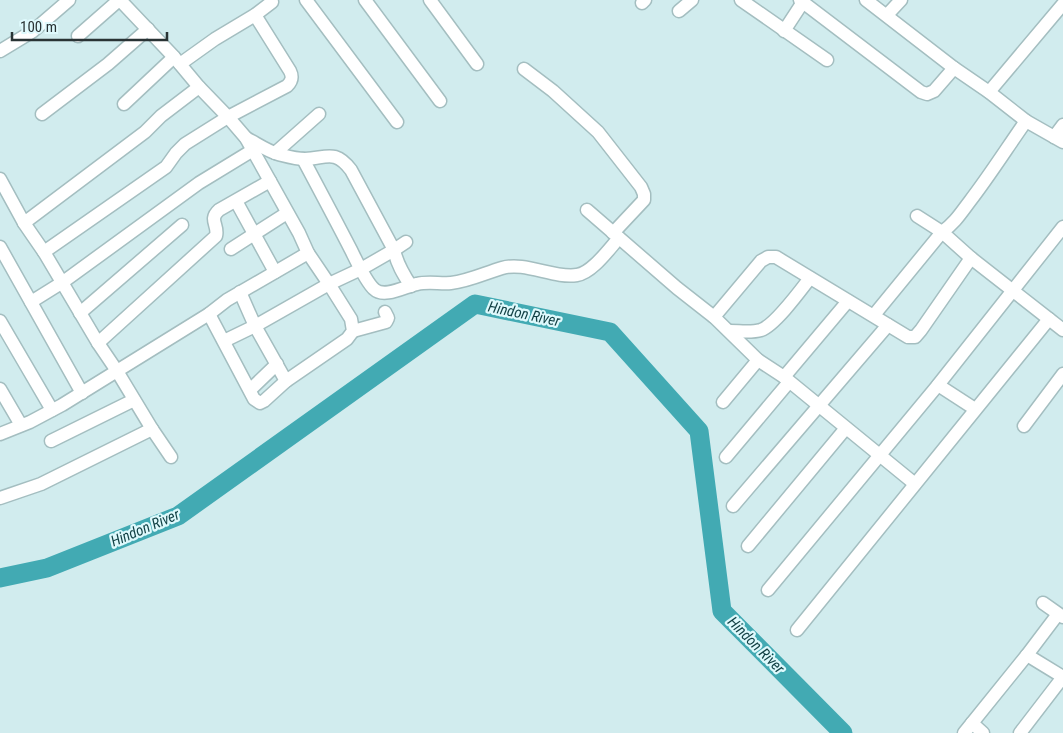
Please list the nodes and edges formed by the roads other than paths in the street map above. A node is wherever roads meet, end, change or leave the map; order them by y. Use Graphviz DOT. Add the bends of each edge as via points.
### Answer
graph roads {
  1 [pos="69,0"];
  2 [pos="120,0"];
  3 [pos="306,0"];
  4 [pos="365,0"];
  5 [pos="430,0"];
  6 [pos="692,0"];
  7 [pos="741,0"];
  8 [pos="866,0"];
  9 [pos="901,0"];
  10 [pos="802,1"];
  11 [pos="272,2"];
  12 [pos="1063,4"];
  13 [pos="679,11"];
  14 [pos="255,15"];
  15 [pos="887,16"];
  16 [pos="148,29"];
  17 [pos="784,31"];
  18 [pos="78,36"];
  19 [pos="0,51"];
  20 [pos="177,60"];
  21 [pos="827,60"];
  22 [pos="477,64"];
  23 [pos="954,68"];
  24 [pos="524,69"];
  25 [pos="199,87"];
  26 [pos="989,92"];
  27 [pos="440,101"];
  28 [pos="124,104"];
  29 [pos="42,114"];
  30 [pos="319,114"];
  31 [pos="228,117"];
  32 [pos="1026,121"];
  33 [pos="397,122"];
  34 [pos="1063,125"];
  35 [pos="246,138"];
  36 [pos="1058,140"];
  37 [pos="253,150"];
  38 [pos="275,153"];
  39 [pos="303,159"];
  40 [pos="0,179"];
  41 [pos="270,182"];
  42 [pos="236,201"];
  43 [pos="587,210"];
  44 [pos="287,213"];
  45 [pos="917,216"];
  46 [pos="24,223"];
  47 [pos="182,225"];
  48 [pos="1063,227"];
  49 [pos="942,232"];
  50 [pos="254,234"];
  51 [pos="616,235"];
  52 [pos="406,242"];
  53 [pos="0,247"];
  54 [pos="231,249"];
  55 [pos="394,250"];
  56 [pos="44,252"];
  57 [pos="308,253"];
  58 [pos="971,258"];
  59 [pos="361,269"];
  60 [pos="275,272"];
  61 [pos="810,278"];
  62 [pos="63,282"];
  63 [pos="330,284"];
  64 [pos="411,286"];
  65 [pos="1013,291"];
  66 [pos="240,292"];
  67 [pos="31,302"];
  68 [pos="848,302"];
  69 [pos="385,312"];
  70 [pos="80,313"];
  71 [pos="209,314"];
  72 [pos="874,316"];
  73 [pos="714,317"];
  74 [pos="1049,319"];
  75 [pos="0,321"];
  76 [pos="888,325"];
  77 [pos="255,326"];
  78 [pos="1063,330"];
  79 [pos="353,331"];
  80 [pos="730,331"];
  81 [pos="224,341"];
  82 [pos="98,343"];
  83 [pos="758,360"];
  84 [pos="277,364"];
  85 [pos="117,371"];
  86 [pos="1063,374"];
  87 [pos="787,379"];
  88 [pos="286,381"];
  89 [pos="938,385"];
  90 [pos="0,389"];
  91 [pos="250,390"];
  92 [pos="82,393"];
  93 [pos="134,400"];
  94 [pos="723,402"];
  95 [pos="819,405"];
  96 [pos="975,409"];
  97 [pos="52,410"];
  98 [pos="21,425"];
  99 [pos="1024,426"];
  100 [pos="846,428"];
  101 [pos="152,429"];
  102 [pos="0,434"];
  103 [pos="50,441"];
  104 [pos="880,456"];
  105 [pos="726,457"];
  106 [pos="171,458"];
  107 [pos="915,484"];
  108 [pos="0,498"];
  109 [pos="733,506"];
  110 [pos="748,546"];
  111 [pos="768,590"];
  112 [pos="1043,604"];
  113 [pos="1060,616"];
  114 [pos="797,630"];
  115 [pos="1027,655"];
  116 [pos="1063,677"];
  117 [pos="968,728"];
  118 [pos="983,733"];
  119 [pos="1020,733"];
  1 -- 19 [label="street" via="34,31"];
  2 -- 16 [label="street"];
  2 -- 18 [label="street"];
  3 -- 33 [label="street"];
  4 -- 27 [label="street"];
  5 -- 22 [label="street"];
  6 -- 13 [label="street"];
  7 -- 17 [label="street"];
  8 -- 15 [label="street"];
  9 -- 15 [label="street"];
  10 -- 17 [label="street"];
  10 -- 23 [label="street" via="921,92 934,91"];
  11 -- 14 [label="street"];
  12 -- 26 [label="street"];
  14 -- 20 [label="street"];
  14 -- 31 [label="street" via="290,70 292,79 287,86"];
  15 -- 23 [label="street"];
  16 -- 20 [label="street"];
  16 -- 29 [label="street"];
  17 -- 21 [label="street"];
  20 -- 25 [label="street"];
  20 -- 28 [label="street"];
  23 -- 26 [label="street"];
  24 -- 51 [label="street" via="598,132 641,187 644,200"];
  25 -- 31 [label="street"];
  25 -- 46 [label="street"];
  26 -- 32 [label="street"];
  30 -- 38 [label="street"];
  31 -- 35 [label="street"];
  31 -- 56 [label="street" via="185,144 166,167"];
  32 -- 36 [label="street"];
  32 -- 49 [label="street" via="956,220"];
  34 -- 36 [label="street"];
  35 -- 37 [label="street"];
  35 -- 38 [label="street"];
  37 -- 41 [label="street"];
  37 -- 62 [label="street" via="199,183"];
  38 -- 39 [label="street"];
  39 -- 55 [label="street" via="327,156 344,161"];
  39 -- 59 [label="street"];
  40 -- 46 [label="street"];
  41 -- 42 [label="street"];
  41 -- 44 [label="street"];
  42 -- 50 [label="street"];
  42 -- 82 [label="street" via="215,214 216,236"];
  43 -- 51 [label="street"];
  44 -- 50 [label="street"];
  44 -- 57 [label="street"];
  45 -- 49 [label="street"];
  46 -- 56 [label="street"];
  47 -- 70 [label="street"];
  48 -- 65 [label="street"];
  49 -- 58 [label="street"];
  49 -- 72 [label="street"];
  50 -- 54 [label="street"];
  50 -- 60 [label="street"];
  51 -- 64 [label="street" via="595,264 577,275 509,266 452,283"];
  51 -- 73 [label="street"];
  52 -- 55 [label="street"];
  53 -- 67 [label="street"];
  55 -- 59 [label="street"];
  55 -- 64 [label="street"];
  56 -- 62 [label="street"];
  57 -- 60 [label="street"];
  57 -- 63 [label="street"];
  58 -- 65 [label="street"];
  58 -- 76 [label="street" via="915,337 908,337"];
  59 -- 63 [label="street"];
  59 -- 64 [label="street" via="378,292"];
  60 -- 66 [label="street"];
  61 -- 68 [label="street"];
  61 -- 73 [label="street" via="776,257 768,256"];
  61 -- 80 [label="street" via="771,324 752,332"];
  62 -- 67 [label="street"];
  62 -- 70 [label="street"];
  63 -- 77 [label="street"];
  63 -- 79 [label="street" via="351,319"];
  65 -- 74 [label="street"];
  65 -- 89 [label="street"];
  66 -- 71 [label="street"];
  66 -- 77 [label="street"];
  67 -- 92 [label="street"];
  68 -- 72 [label="street"];
  68 -- 87 [label="street"];
  69 -- 79 [label="street" via="386,322"];
  70 -- 82 [label="street"];
  71 -- 81 [label="street"];
  71 -- 85 [label="street"];
  72 -- 76 [label="street"];
  73 -- 80 [label="street"];
  74 -- 78 [label="street"];
  74 -- 96 [label="street"];
  75 -- 97 [label="street"];
  76 -- 95 [label="street"];
  77 -- 81 [label="street"];
  77 -- 84 [label="street"];
  79 -- 88 [label="street" via="347,339"];
  80 -- 83 [label="street"];
  81 -- 91 [label="street"];
  82 -- 85 [label="street"];
  83 -- 87 [label="street"];
  83 -- 94 [label="street"];
  84 -- 88 [label="street"];
  84 -- 91 [label="street"];
  85 -- 92 [label="street"];
  85 -- 93 [label="street"];
  86 -- 99 [label="street"];
  87 -- 95 [label="street"];
  87 -- 105 [label="street"];
  88 -- 91 [label="street" via="264,402 254,399"];
  89 -- 96 [label="street"];
  89 -- 104 [label="street"];
  90 -- 98 [label="street"];
  92 -- 97 [label="street"];
  93 -- 101 [label="street"];
  93 -- 103 [label="street"];
  95 -- 100 [label="street"];
  95 -- 109 [label="street"];
  96 -- 107 [label="street"];
  97 -- 98 [label="street"];
  98 -- 102 [label="street"];
  100 -- 104 [label="street"];
  100 -- 110 [label="street"];
  101 -- 106 [label="street"];
  101 -- 108 [label="street" via="41,484"];
  104 -- 107 [label="street"];
  104 -- 111 [label="street"];
  107 -- 114 [label="street"];
  112 -- 113 [label="street"];
  113 -- 115 [label="street"];
  115 -- 116 [label="street"];
  115 -- 117 [label="street"];
  116 -- 119 [label="street"];
  117 -- 118 [label="street"];
}
